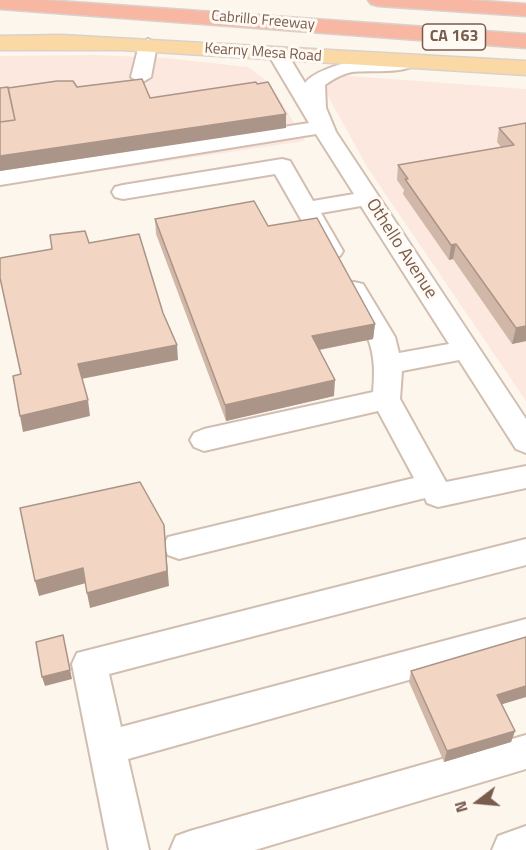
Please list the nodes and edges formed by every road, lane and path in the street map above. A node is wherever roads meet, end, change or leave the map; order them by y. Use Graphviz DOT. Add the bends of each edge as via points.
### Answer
graph roads {
  1 [pos="378,0"];
  2 [pos="0,3"];
  3 [pos="526,10"];
  4 [pos="526,41"];
  5 [pos="0,42"];
  6 [pos="148,45"];
  7 [pos="278,54"];
  8 [pos="409,63"];
  9 [pos="526,68"];
  10 [pos="141,77"];
  11 [pos="322,127"];
  12 [pos="0,178"];
  13 [pos="123,192"];
  14 [pos="368,198"];
  15 [pos="306,209"];
  16 [pos="467,349"];
  17 [pos="388,364"];
  18 [pos="386,399"];
  19 [pos="204,440"];
  20 [pos="526,442"];
  21 [pos="526,477"];
  22 [pos="433,485"];
  23 [pos="179,546"];
  24 [pos="526,552"];
  25 [pos="526,633"];
  26 [pos="107,748"];
  27 [pos="526,752"];
  28 [pos="526,845"];
  29 [pos="129,850"];
  30 [pos="190,850"];
  31 [pos="512,850"];
  1 -- 3 [label="highway, CA 163"];
  2 -- 4 [label="highway, Cabrillo Freeway / CA 163"];
  5 -- 6 [label="main road, Kearny Mesa Road"];
  6 -- 7 [label="main road, Kearny Mesa Road"];
  6 -- 10 [label="street"];
  7 -- 8 [label="main road, Kearny Mesa Road"];
  7 -- 11 [label="street, Othello Avenue"];
  8 -- 9 [label="main road, Kearny Mesa Road"];
  8 -- 11 [label="street" via="353,65 324,75 315,83 314,94"];
  11 -- 12 [label="street"];
  11 -- 14 [label="street, Othello Avenue"];
  13 -- 15 [label="street" via="282,166"];
  14 -- 15 [label="street"];
  14 -- 16 [label="street, Othello Avenue"];
  15 -- 17 [label="street" via="382,337"];
  16 -- 17 [label="street"];
  16 -- 20 [label="street, Othello Avenue"];
  17 -- 18 [label="street"];
  18 -- 19 [label="street"];
  18 -- 22 [label="street"];
  21 -- 22 [label="street" via="438,495"];
  22 -- 23 [label="street"];
  24 -- 26 [label="street" via="89,664"];
  25 -- 26 [label="street"];
  26 -- 29 [label="street"];
  27 -- 30 [label="street"];
  28 -- 31 [label="street"];
}
